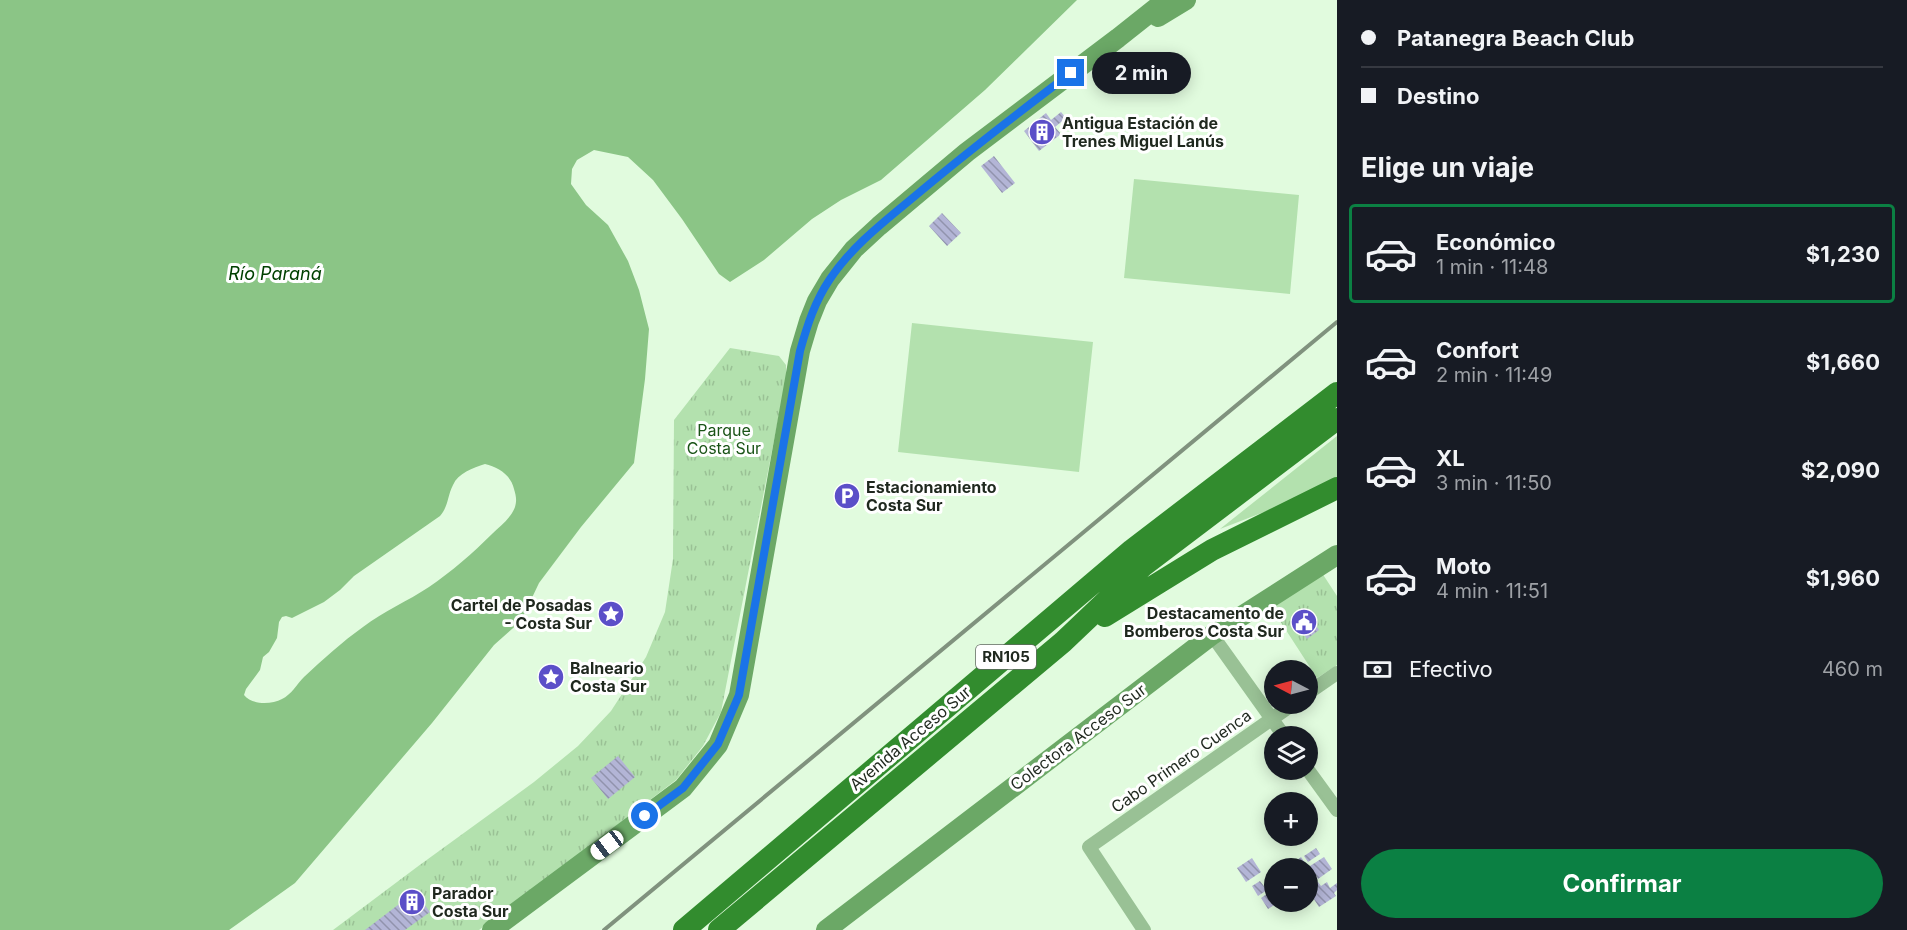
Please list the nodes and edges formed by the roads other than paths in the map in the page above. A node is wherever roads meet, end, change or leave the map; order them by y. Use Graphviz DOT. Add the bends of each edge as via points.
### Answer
graph roads {
  1 [pos="1166,0"];
  2 [pos="1186,0"];
  3 [pos="1118,38"];
  4 [pos="1337,393"];
  5 [pos="1337,419"];
  6 [pos="1337,488"];
  7 [pos="1337,555"];
  8 [pos="1212,635"];
  9 [pos="1063,642"];
  10 [pos="1337,673"];
  11 [pos="1318,686"];
  12 [pos="1277,714"];
  13 [pos="1271,718"];
  14 [pos="1277,726"];
  15 [pos="1315,780"];
  16 [pos="1337,810"];
  17 [pos="492,930"];
  18 [pos="684,930"];
  19 [pos="719,930"];
  20 [pos="826,930"];
  21 [pos="1144,930"];
  1 -- 3 [label="main road"];
  2 -- 3 [label="main road"];
  3 -- 17 [label="main road" via="967,152 854,249 830,279 809,321 800,351 739,695 718,744 683,788"];
  4 -- 18 [label="highway, Avenida Acceso Sur / RN105" via="1132,550"];
  5 -- 9 [label="highway, Avenida Acceso Sur / RN105" via="1143,566"];
  6 -- 9 [label="highway" via="1212,550"];
  7 -- 8 [label="main road, Colectora Acceso Sur"];
  8 -- 13 [label="street"];
  8 -- 20 [label="main road, Colectora Acceso Sur"];
  9 -- 19 [label="highway, Avenida Acceso Sur / RN105"];
  10 -- 11 [label="street"];
  12 -- 13 [label="street, Cabo Primero Cuenca"];
  13 -- 14 [label="street"];
  13 -- 21 [label="street, Cabo Primero Cuenca" via="1089,847"];
  15 -- 16 [label="street"];
}
